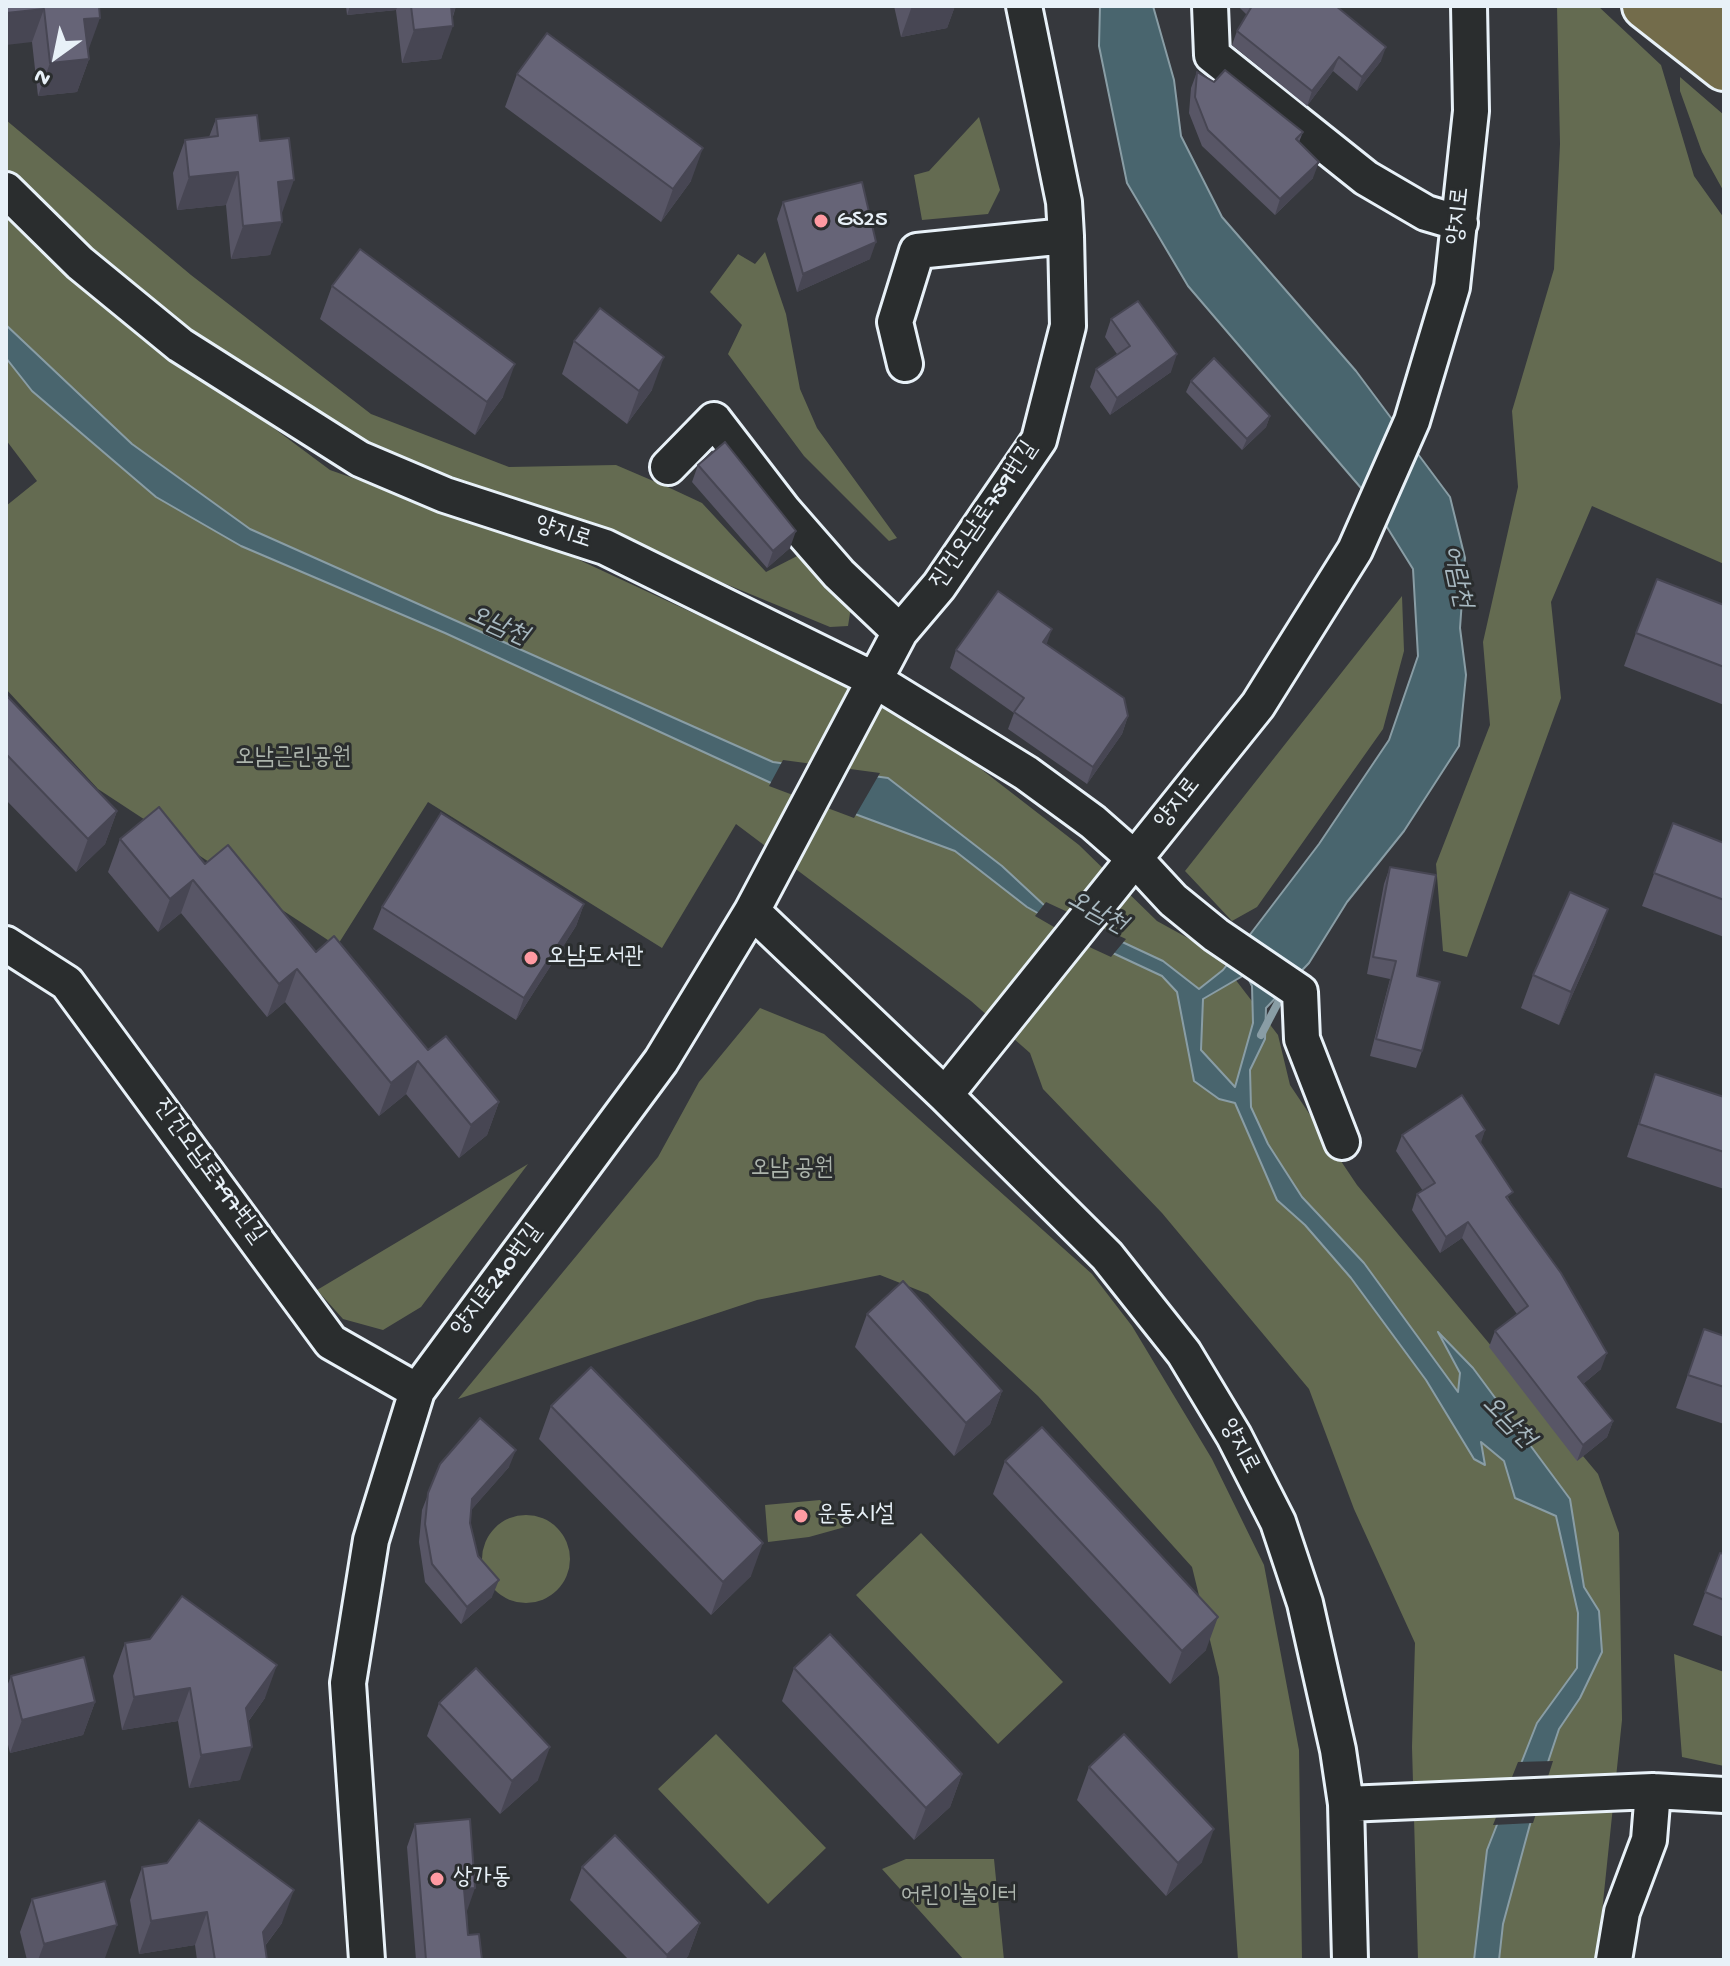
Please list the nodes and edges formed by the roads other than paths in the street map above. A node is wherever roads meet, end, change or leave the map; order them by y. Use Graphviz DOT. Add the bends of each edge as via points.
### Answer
graph roads {
  1 [pos="1024,6"];
  2 [pos="1210,6"];
  3 [pos="1469,6"];
  4 [pos="1699,6"];
  5 [pos="1651,11"];
  6 [pos="1724,26"];
  7 [pos="1724,68"];
  8 [pos="6,190"];
  9 [pos="1460,223"];
  10 [pos="1066,236"];
  11 [pos="905,364"];
  12 [pos="668,467"];
  13 [pos="900,632"];
  14 [pos="873,679"];
  15 [pos="1135,859"];
  16 [pos="752,911"];
  17 [pos="6,944"];
  18 [pos="945,1095"];
  19 [pos="1342,1142"];
  20 [pos="417,1391"];
  21 [pos="1639,1792"];
  22 [pos="1724,1795"];
  23 [pos="1346,1804"];
  24 [pos="367,1960"];
  25 [pos="1350,1960"];
  26 [pos="1614,1960"];
  1 -- 10 [label="street, 진건오남로759번길" via="1064,202"];
  2 -- 9 [label="street" via="1212,55 1366,178 1426,213"];
  3 -- 9 [label="street, 양지로" via="1471,111"];
  4 -- 6 [label="main road"];
  5 -- 7 [label="main road"];
  8 -- 14 [label="street, 양지로" via="80,263 180,345 360,459 445,495 605,547"];
  9 -- 15 [label="street, 양지로" via="1452,287 1412,421 1355,550 1258,705"];
  10 -- 11 [label="street" via="917,251 895,322"];
  10 -- 13 [label="street, 진건오남로759번길" via="1068,326 1039,440 939,586"];
  12 -- 13 [label="street" via="714,420 839,574"];
  13 -- 14 [label="street, 진건오남로759번길"];
  14 -- 15 [label="street, 양지로" via="1026,773"];
  14 -- 16 [label="street, 진건오남로759번길"];
  15 -- 18 [label="street"];
  15 -- 19 [label="street, 양지로" via="1216,935 1300,992 1302,1039"];
  16 -- 18 [label="street"];
  16 -- 20 [label="street, 양지로240번길" via="661,1061"];
  17 -- 20 [label="street, 진건오남로797번길" via="67,983 331,1342"];
  18 -- 23 [label="street, 양지로" via="1107,1256 1184,1353 1234,1436 1278,1522 1305,1603"];
  20 -- 24 [label="street, 양지로240번길" via="371,1540 348,1683"];
  21 -- 22 [label="street"];
  21 -- 23 [label="street"];
  21 -- 26 [label="street" via="1649,1840 1622,1912"];
  23 -- 25 [label="street, 양지로"];
}
